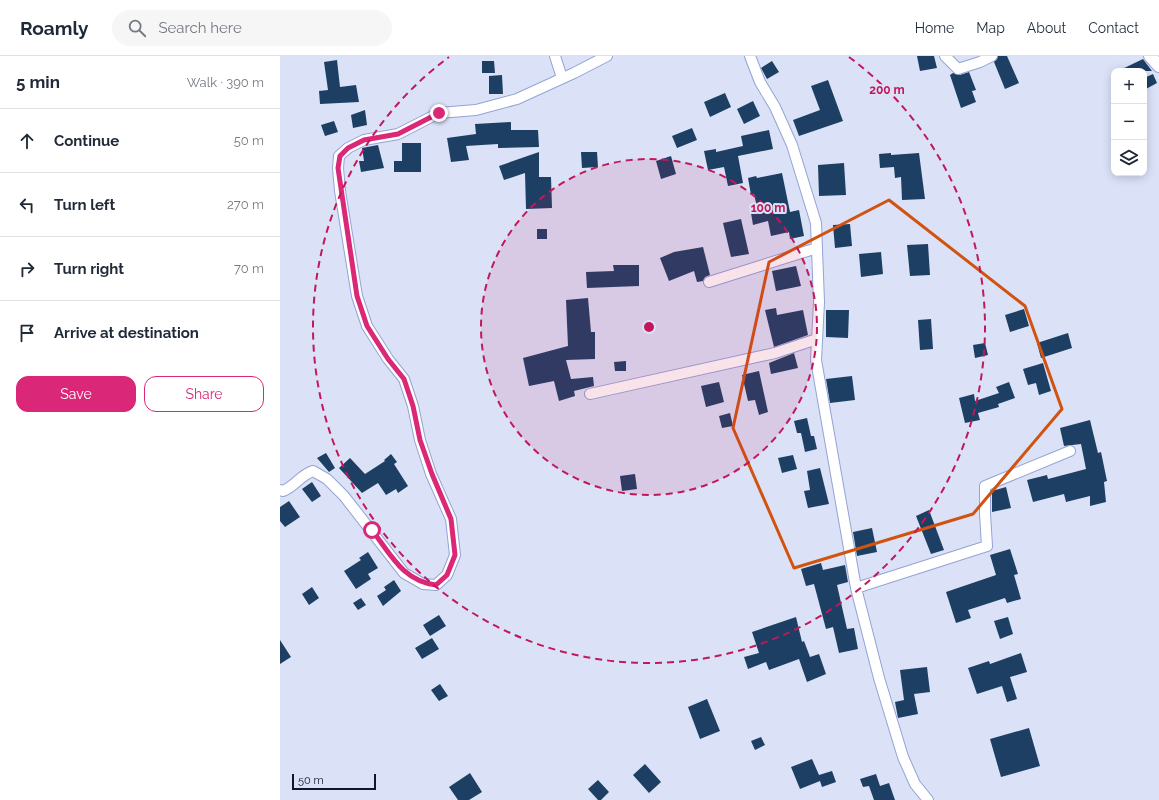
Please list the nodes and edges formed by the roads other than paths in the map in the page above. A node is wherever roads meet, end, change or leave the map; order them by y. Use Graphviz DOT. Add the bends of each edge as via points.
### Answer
graph roads {
  1 [pos="555,56"];
  2 [pos="607,56"];
  3 [pos="750,56"];
  4 [pos="944,56"];
  5 [pos="992,56"];
  6 [pos="1150,56"];
  7 [pos="1159,66"];
  8 [pos="562,78"];
  9 [pos="817,248"];
  10 [pos="710,282"];
  11 [pos="817,339"];
  12 [pos="590,394"];
  13 [pos="1070,451"];
  14 [pos="280,490"];
  15 [pos="856,588"];
  16 [pos="928,800"];
  1 -- 8 [label="street"];
  2 -- 8 [label="street"];
  3 -- 9 [label="street" via="760,82 775,107 792,145 816,223"];
  4 -- 5 [label="street" via="958,69"];
  6 -- 7 [label="street"];
  8 -- 14 [label="street" via="517,99 476,110 439,113 398,134 364,140 348,148 340,156 340,191 357,296 367,326 404,379 429,467 451,519 455,555 447,575 436,585 423,584 404,573 344,496 327,479 313,471 303,475 293,487 282,492"];
  9 -- 10 [label="street"];
  9 -- 11 [label="street"];
  11 -- 12 [label="street" via="775,353"];
  11 -- 15 [label="street" via="816,360"];
  13 -- 15 [label="street" via="986,486 987,546"];
  15 -- 16 [label="street" via="903,757 915,784"];
}
